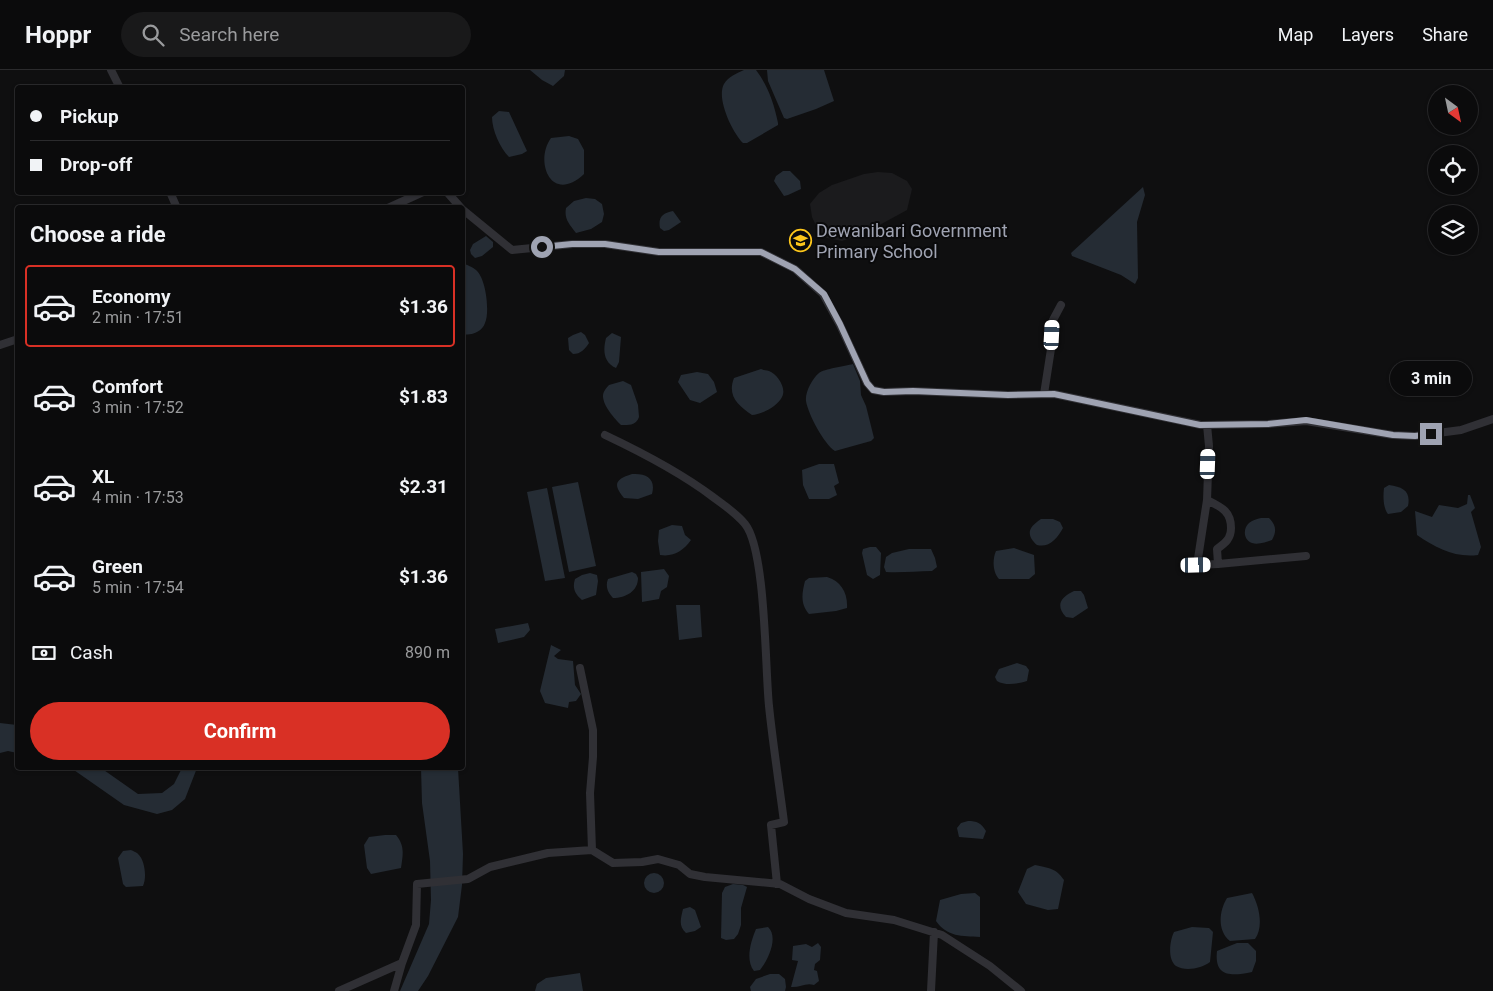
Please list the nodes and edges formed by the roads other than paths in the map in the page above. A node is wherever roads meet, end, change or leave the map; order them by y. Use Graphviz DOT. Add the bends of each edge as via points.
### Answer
graph roads {
  1 [pos="111,70"];
  2 [pos="118,85"];
  3 [pos="417,195"];
  4 [pos="450,195"];
  5 [pos="395,205"];
  6 [pos="459,205"];
  7 [pos="465,211"];
  8 [pos="1061,306"];
  9 [pos="15,340"];
  10 [pos="0,345"];
  11 [pos="1044,394"];
  12 [pos="1493,419"];
  13 [pos="1207,425"];
  14 [pos="605,435"];
  15 [pos="1207,500"];
  16 [pos="1306,556"];
  17 [pos="1218,564"];
  18 [pos="580,668"];
  19 [pos="592,850"];
  20 [pos="777,884"];
  21 [pos="934,932"];
  22 [pos="402,963"];
  23 [pos="338,991"];
  24 [pos="394,991"];
  25 [pos="931,991"];
  26 [pos="1021,991"];
  1 -- 2 [label="street"];
  3 -- 5 [label="street"];
  4 -- 6 [label="street"];
  7 -- 11 [label="street" via="512,250 605,244 659,252 761,252 795,269 824,294 873,390"];
  8 -- 11 [label="street" via="1053,320 1052,350"];
  9 -- 10 [label="street"];
  11 -- 13 [label="street"];
  12 -- 13 [label="street" via="1461,430 1415,436 1306,420"];
  13 -- 15 [label="street"];
  14 -- 20 [label="street" via="694,482 746,525 755,546 762,594 769,706 784,822 770,825"];
  15 -- 17 [label="street" via="1225,510 1231,518 1231,534 1227,542 1216,550"];
  15 -- 17 [label="street" via="1196,565"];
  16 -- 17 [label="street"];
  18 -- 19 [label="street" via="593,730"];
  19 -- 20 [label="street" via="613,863 658,859 680,865 698,876"];
  19 -- 22 [label="street" via="548,853 490,867 468,879 417,884 416,925"];
  20 -- 21 [label="street" via="846,913 894,920"];
  21 -- 25 [label="street"];
  21 -- 26 [label="street" via="990,966"];
  22 -- 23 [label="street"];
  22 -- 24 [label="street"];
}
